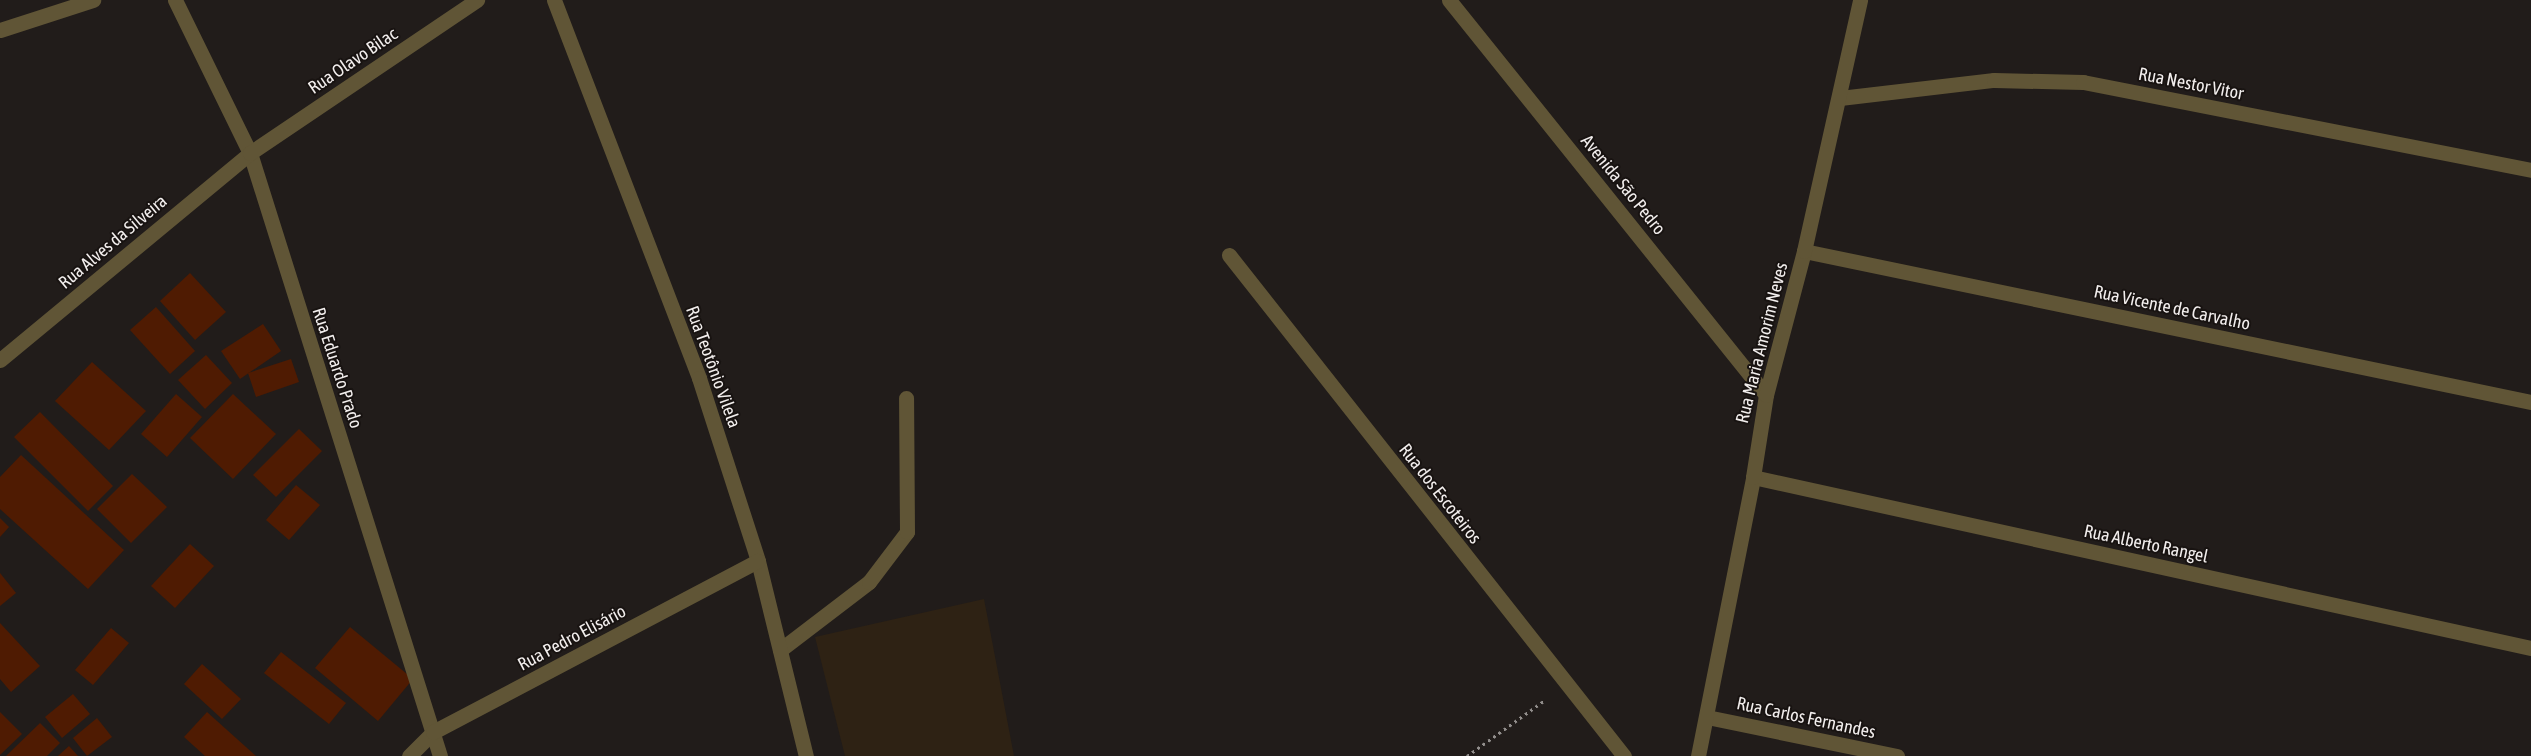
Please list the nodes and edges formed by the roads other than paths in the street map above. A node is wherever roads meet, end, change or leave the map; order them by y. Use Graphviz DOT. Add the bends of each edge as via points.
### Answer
graph roads {
  1 [pos="93,0"];
  2 [pos="175,0"];
  3 [pos="477,0"];
  4 [pos="554,0"];
  5 [pos="1450,0"];
  6 [pos="1860,0"];
  7 [pos="0,30"];
  8 [pos="1840,98"];
  9 [pos="250,153"];
  10 [pos="2531,170"];
  11 [pos="1804,250"];
  12 [pos="1229,254"];
  13 [pos="0,360"];
  14 [pos="1766,394"];
  15 [pos="906,398"];
  16 [pos="2531,402"];
  17 [pos="1753,477"];
  18 [pos="758,562"];
  19 [pos="2531,648"];
  20 [pos="780,650"];
  21 [pos="1707,717"];
  22 [pos="433,732"];
  23 [pos="409,756"];
  24 [pos="440,756"];
  25 [pos="806,756"];
  26 [pos="1624,756"];
  27 [pos="1698,756"];
  28 [pos="1897,756"];
  1 -- 7 [label="street"];
  2 -- 9 [label="street, Rua Eduardo Prado"];
  3 -- 9 [label="street, Rua Olavo Bilac"];
  4 -- 18 [label="street, Rua Teotônio Vilela" via="699,378"];
  5 -- 14 [label="street, Avenida São Pedro"];
  6 -- 8 [label="street, Rua Maria Amorim Neves"];
  8 -- 10 [label="street, Rua Nestor Vitor" via="1994,80 2083,82"];
  8 -- 11 [label="street, Rua Maria Amorim Neves"];
  9 -- 13 [label="street, Rua Alves da Silveira"];
  9 -- 22 [label="street, Rua Eduardo Prado"];
  11 -- 14 [label="street, Rua Maria Amorim Neves"];
  11 -- 16 [label="street, Rua Vicente de Carvalho"];
  12 -- 26 [label="street, Rua dos Escoteiros"];
  14 -- 17 [label="street, Rua Maria Amorim Neves"];
  15 -- 20 [label="street" via="907,532 869,582"];
  17 -- 19 [label="street, Rua Alberto Rangel"];
  17 -- 21 [label="street, Rua Maria Amorim Neves"];
  18 -- 20 [label="street, Rua Teotônio Vilela"];
  18 -- 22 [label="street, Rua Pedro Elisário"];
  20 -- 25 [label="street, Rua Teotônio Vilela"];
  21 -- 27 [label="street, Rua Maria Amorim Neves"];
  21 -- 28 [label="street, Rua Carlos Fernandes"];
  22 -- 23 [label="street, Rua Pedro Elisário"];
  22 -- 24 [label="street, Rua Eduardo Prado"];
}
